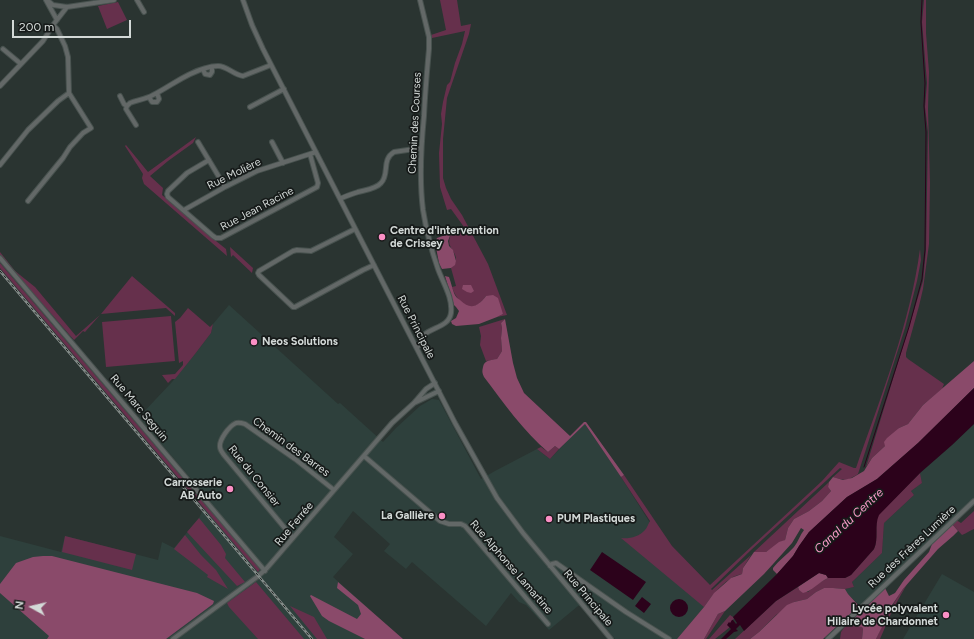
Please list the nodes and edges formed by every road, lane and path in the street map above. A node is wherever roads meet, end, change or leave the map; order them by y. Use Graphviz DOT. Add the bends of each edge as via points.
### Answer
graph roads {
  1 [pos="46,0"];
  2 [pos="107,0"];
  3 [pos="114,0"];
  4 [pos="137,0"];
  5 [pos="244,0"];
  6 [pos="420,0"];
  7 [pos="67,7"];
  8 [pos="144,12"];
  9 [pos="57,20"];
  10 [pos="53,26"];
  11 [pos="3,48"];
  12 [pos="21,64"];
  13 [pos="271,65"];
  14 [pos="212,67"];
  15 [pos="203,69"];
  16 [pos="0,86"];
  17 [pos="284,88"];
  18 [pos="157,93"];
  19 [pos="69,94"];
  20 [pos="120,96"];
  21 [pos="149,97"];
  22 [pos="127,106"];
  23 [pos="250,107"];
  24 [pos="136,125"];
  25 [pos="198,142"];
  26 [pos="272,142"];
  27 [pos="421,148"];
  28 [pos="316,152"];
  29 [pos="310,154"];
  30 [pos="209,160"];
  31 [pos="283,162"];
  32 [pos="0,164"];
  33 [pos="225,187"];
  34 [pos="340,199"];
  35 [pos="28,201"];
  36 [pos="184,210"];
  37 [pos="355,229"];
  38 [pos="0,258"];
  39 [pos="374,265"];
  40 [pos="417,348"];
  41 [pos="435,383"];
  42 [pos="439,391"];
  43 [pos="414,403"];
  44 [pos="234,423"];
  45 [pos="364,456"];
  46 [pos="334,490"];
  47 [pos="974,501"];
  48 [pos="294,538"];
  49 [pos="550,566"];
  50 [pos="264,571"];
  51 [pos="548,624"];
  52 [pos="173,639"];
  53 [pos="611,639"];
  54 [pos="669,639"];
  55 [pos="828,639"];
  1 -- 7 [label="street" via="53,5"];
  1 -- 9 [label="street"];
  2 -- 3 [label="street"];
  2 -- 7 [label="street"];
  4 -- 8 [label="street"];
  5 -- 13 [label="street, Rue Principale" via="252,25"];
  6 -- 27 [label="street, Chemin des Courses" via="429,37"];
  7 -- 9 [label="street"];
  9 -- 10 [label="street"];
  10 -- 12 [label="street" via="43,41"];
  10 -- 19 [label="street" via="66,46"];
  11 -- 12 [label="street"];
  12 -- 16 [label="street"];
  13 -- 14 [label="street" via="243,76 222,66"];
  13 -- 17 [label="street, Rue Principale"];
  14 -- 15 [label="street"];
  14 -- 15 [label="street" via="210,75 205,74"];
  15 -- 18 [label="street"];
  17 -- 23 [label="street"];
  17 -- 28 [label="street, Rue Principale"];
  18 -- 21 [label="street"];
  18 -- 21 [label="street" via="157,102 152,102"];
  19 -- 32 [label="street" via="28,130"];
  19 -- 35 [label="street" via="91,128 70,148"];
  20 -- 22 [label="street"];
  21 -- 22 [label="street"];
  22 -- 24 [label="street" via="126,109"];
  25 -- 30 [label="street"];
  26 -- 31 [label="street"];
  27 -- 34 [label="street" via="394,152 387,160 384,180 379,185"];
  27 -- 40 [label="street, Chemin des Courses" via="423,211 438,269 451,306 450,316 444,324 425,334"];
  28 -- 29 [label="street, Rue Molière"];
  28 -- 34 [label="street, Rue Principale"];
  29 -- 31 [label="street, Rue Molière"];
  29 -- 36 [label="street, Rue Jean Racine" via="317,187 221,238 213,236"];
  30 -- 33 [label="street"];
  30 -- 36 [label="street, Rue Jean Racine" via="187,173 169,190 168,197"];
  31 -- 33 [label="street, Rue Molière" via="257,171"];
  33 -- 36 [label="street, Rue Molière"];
  34 -- 37 [label="street, Rue Principale"];
  37 -- 39 [label="street, Rue Principale"];
  37 -- 39 [label="street" via="311,251 293,251 258,273 293,307 297,307"];
  38 -- 50 [label="street, Rue Marc Seguin"];
  39 -- 40 [label="street, Rue Principale"];
  40 -- 41 [label="street, Rue Principale"];
  41 -- 42 [label="street, Rue Principale"];
  41 -- 43 [label="street, Rue Ferrée"];
  42 -- 43 [label="street, Rue Ferrée"];
  42 -- 49 [label="street, Rue Principale" via="497,498"];
  43 -- 45 [label="street, Rue Ferrée"];
  44 -- 46 [label="street, Chemin des Barres" via="239,422 253,428"];
  44 -- 48 [label="street, Rue du Consier" via="222,438 220,449"];
  45 -- 46 [label="street, Rue Ferrée"];
  45 -- 51 [label="street, Rue Alphonse Lamartine" via="440,521 465,526"];
  46 -- 48 [label="street, Rue Ferrée"];
  47 -- 55 [label="street, Rue des Frères Lumière"];
  48 -- 50 [label="street, Rue Ferrée"];
  49 -- 53 [label="street, Rue Principale"];
  49 -- 54 [label="street" via="556,563"];
  50 -- 52 [label="street, Rue Ferrée"];
}
